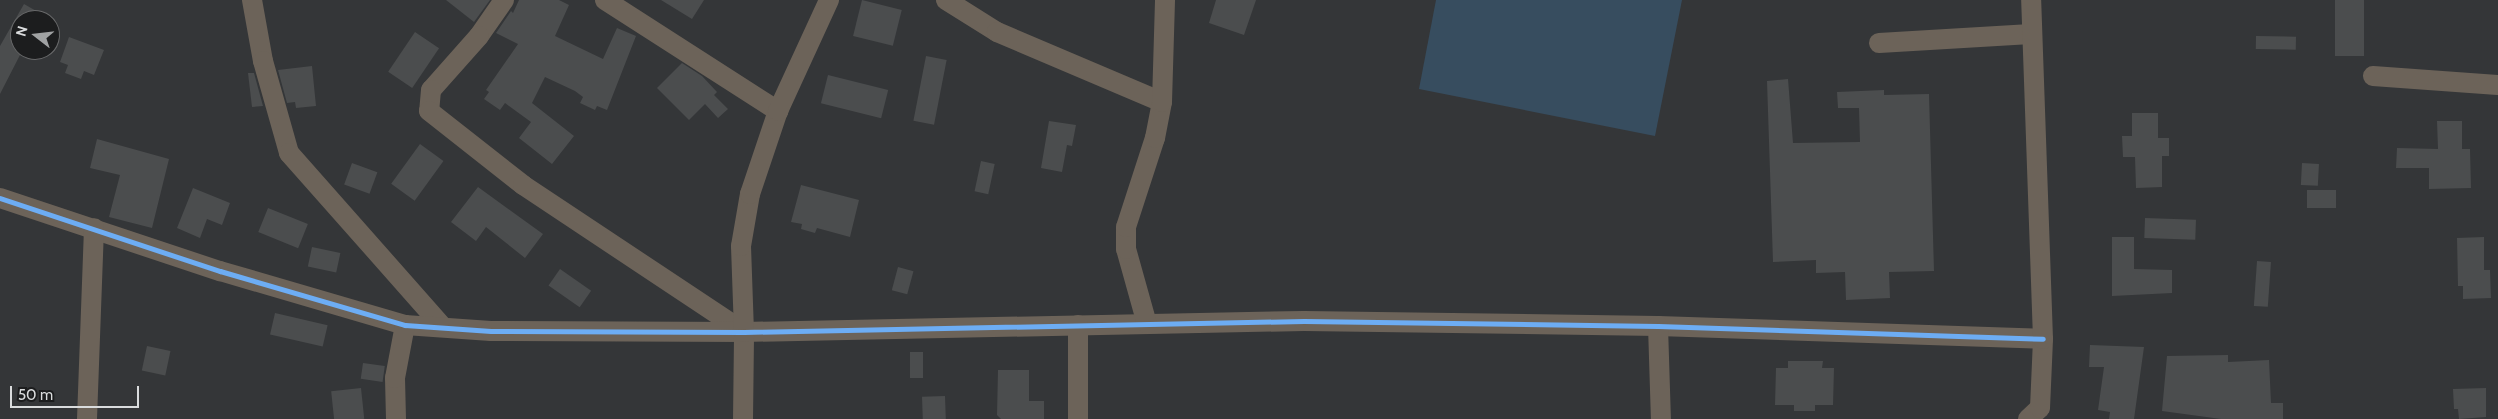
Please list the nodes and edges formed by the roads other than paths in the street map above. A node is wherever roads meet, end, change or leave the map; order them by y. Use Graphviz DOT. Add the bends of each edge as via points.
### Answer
graph roads {
  1 [pos="252,0"];
  2 [pos="504,0"];
  3 [pos="605,0"];
  4 [pos="829,0"];
  5 [pos="946,0"];
  6 [pos="1165,0"];
  7 [pos="2031,0"];
  8 [pos="2031,34"];
  9 [pos="1879,43"];
  10 [pos="2373,76"];
  11 [pos="2498,85"];
  12 [pos="1162,102"];
  13 [pos="778,112"];
  14 [pos="0,198"];
  15 [pos="94,228"];
  16 [pos="1147,324"];
  17 [pos="405,325"];
  18 [pos="442,326"];
  19 [pos="1078,326"];
  20 [pos="1658,326"];
  21 [pos="744,332"];
  22 [pos="2043,339"];
  23 [pos="2036,415"];
  24 [pos="87,419"];
  25 [pos="396,419"];
  26 [pos="743,419"];
  27 [pos="1078,419"];
  28 [pos="1662,419"];
  1 -- 18 [label="street" via="263,61 289,153"];
  2 -- 21 [label="street" via="479,36 431,90 429,111 523,185"];
  3 -- 13 [label="street"];
  4 -- 13 [label="street"];
  5 -- 12 [label="street" via="997,32"];
  6 -- 12 [label="street"];
  7 -- 8 [label="street"];
  8 -- 9 [label="street"];
  8 -- 22 [label="street"];
  10 -- 11 [label="street"];
  12 -- 16 [label="street" via="1155,138 1126,227 1126,249"];
  13 -- 21 [label="street" via="750,194 740,246"];
  14 -- 15 [label="street"];
  15 -- 17 [label="street" via="220,271"];
  15 -- 24 [label="street"];
  16 -- 19 [label="street"];
  16 -- 20 [label="street" via="1304,321"];
  17 -- 18 [label="street"];
  17 -- 25 [label="street" via="395,378"];
  18 -- 21 [label="street" via="492,330"];
  19 -- 21 [label="street"];
  19 -- 27 [label="street"];
  20 -- 22 [label="street"];
  20 -- 28 [label="street"];
  21 -- 26 [label="street"];
  22 -- 23 [label="street"];
}
